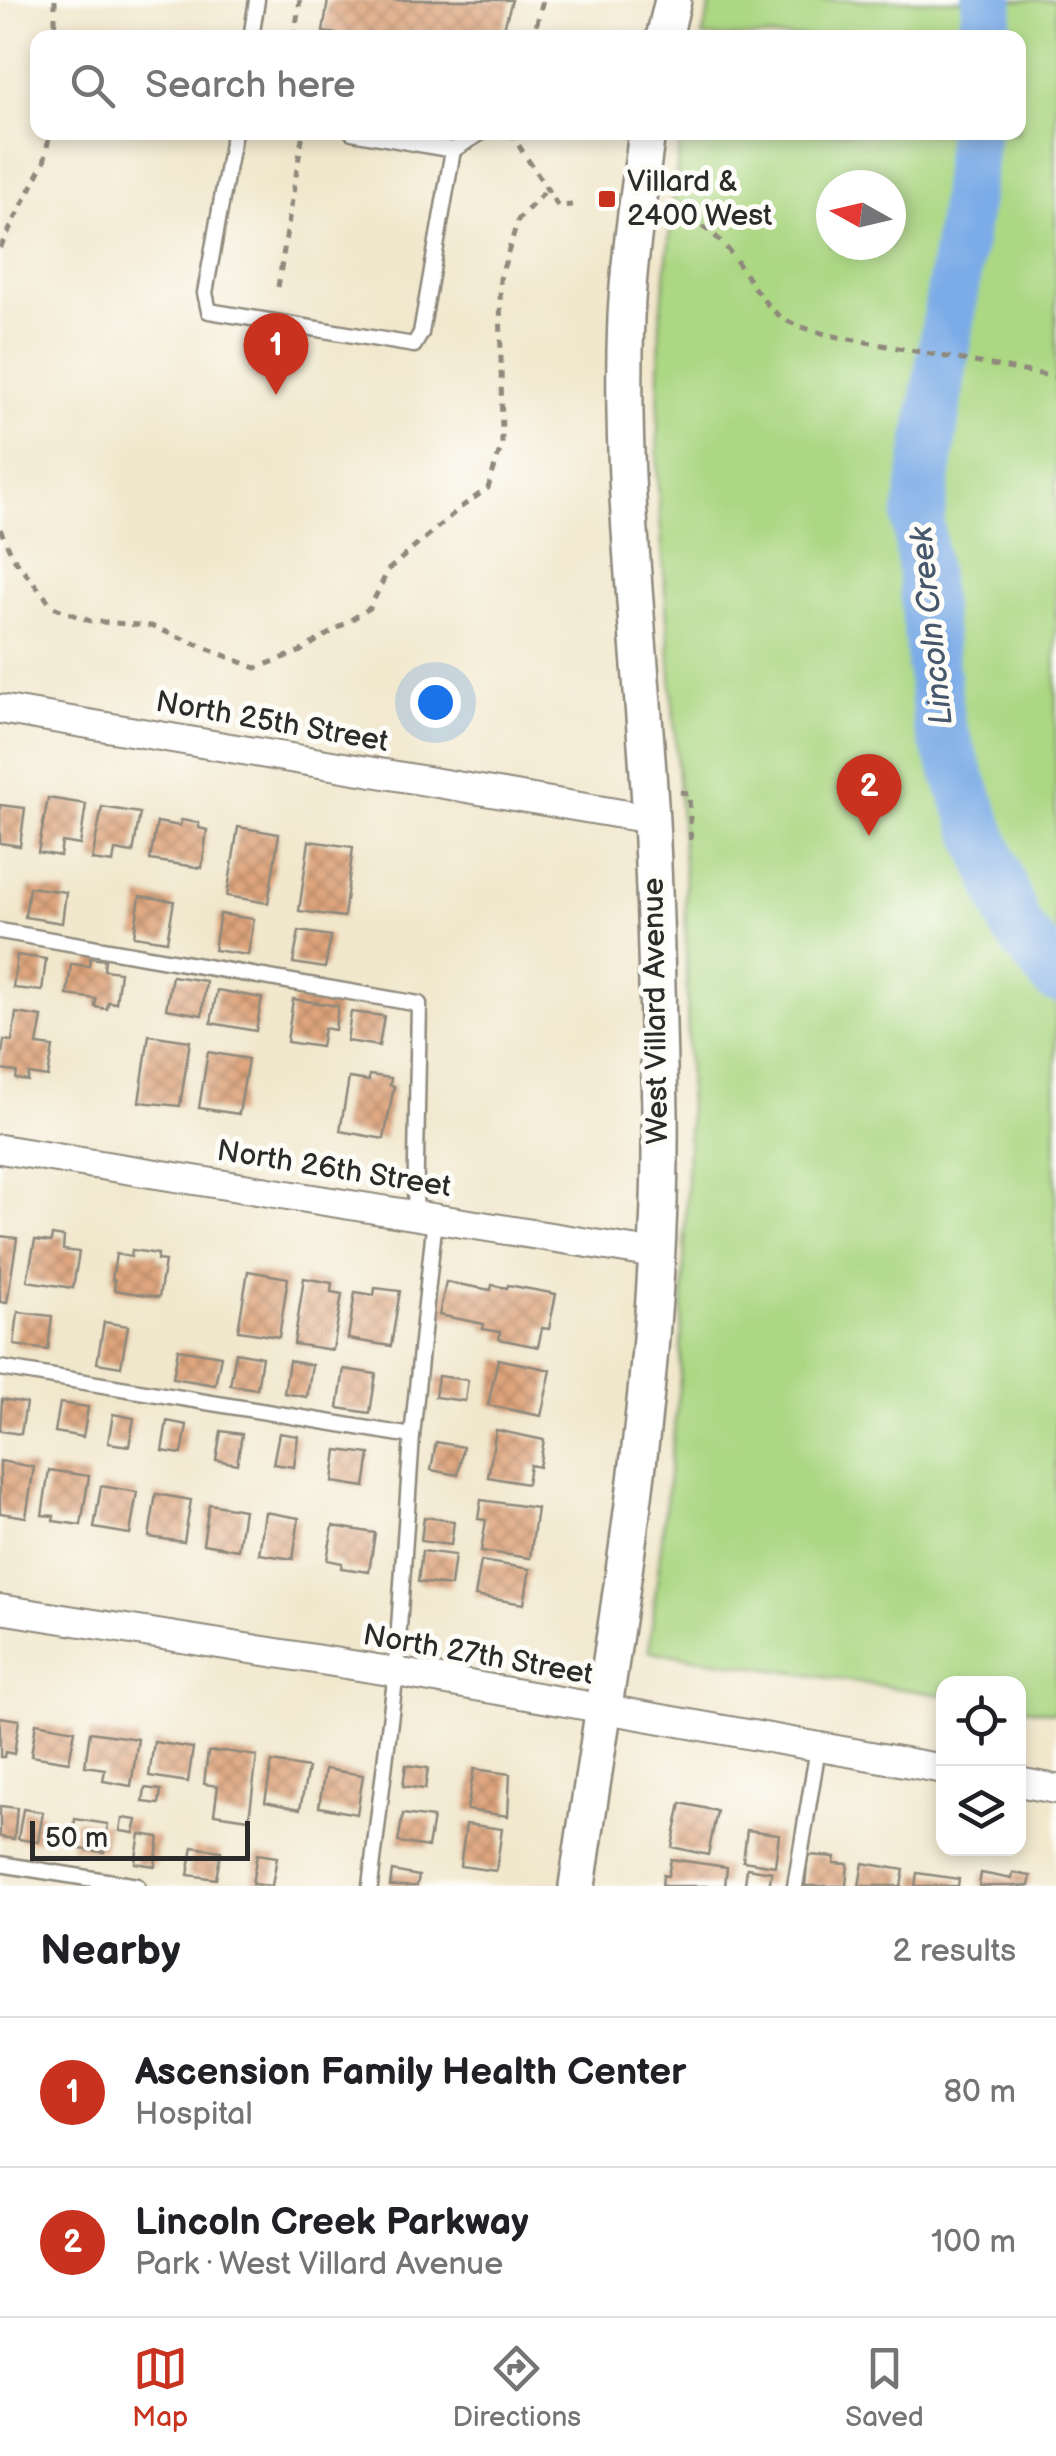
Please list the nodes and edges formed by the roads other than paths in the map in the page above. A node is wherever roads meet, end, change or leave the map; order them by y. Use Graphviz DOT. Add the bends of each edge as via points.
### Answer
graph roads {
  1 [pos="257,0"];
  2 [pos="673,0"];
  3 [pos="252,30"];
  4 [pos="666,30"];
  5 [pos="233,140"];
  6 [pos="397,140"];
  7 [pos="469,140"];
  8 [pos="646,140"];
  9 [pos="453,150"];
  10 [pos="0,709"];
  11 [pos="651,819"];
  12 [pos="0,930"];
  13 [pos="0,1148"];
  14 [pos="425,1216"];
  15 [pos="657,1254"];
  16 [pos="0,1368"];
  17 [pos="412,1436"];
  18 [pos="0,1609"];
  19 [pos="396,1672"];
  20 [pos="602,1711"];
  21 [pos="818,1748"];
  22 [pos="936,1768"];
  23 [pos="1026,1783"];
  24 [pos="1056,1788"];
  25 [pos="0,1864"];
  26 [pos="137,1886"];
  27 [pos="370,1886"];
  28 [pos="576,1886"];
  29 [pos="795,1886"];
  1 -- 3 [label="lane"];
  2 -- 4 [label="street"];
  5 -- 9 [label="lane" via="205,293 209,310 414,345"];
  6 -- 9 [label="lane"];
  7 -- 9 [label="lane"];
  8 -- 11 [label="street, West Villard Avenue" via="626,315 626,500"];
  10 -- 11 [label="street, North 25th Street"];
  11 -- 15 [label="street, West Villard Avenue"];
  12 -- 14 [label="lane" via="419,1004"];
  13 -- 14 [label="street, North 26th Street"];
  14 -- 15 [label="street, North 26th Street"];
  14 -- 17 [label="lane"];
  15 -- 20 [label="street, West Villard Avenue" via="644,1417"];
  16 -- 17 [label="lane"];
  17 -- 19 [label="lane"];
  18 -- 19 [label="street, North 27th Street"];
  19 -- 20 [label="street, North 27th Street"];
  19 -- 27 [label="lane"];
  20 -- 21 [label="street, North 27th Street"];
  20 -- 28 [label="street, West Villard Avenue"];
  21 -- 22 [label="street, North 27th Street"];
  21 -- 29 [label="lane"];
  23 -- 24 [label="street"];
  25 -- 26 [label="lane"];
}
